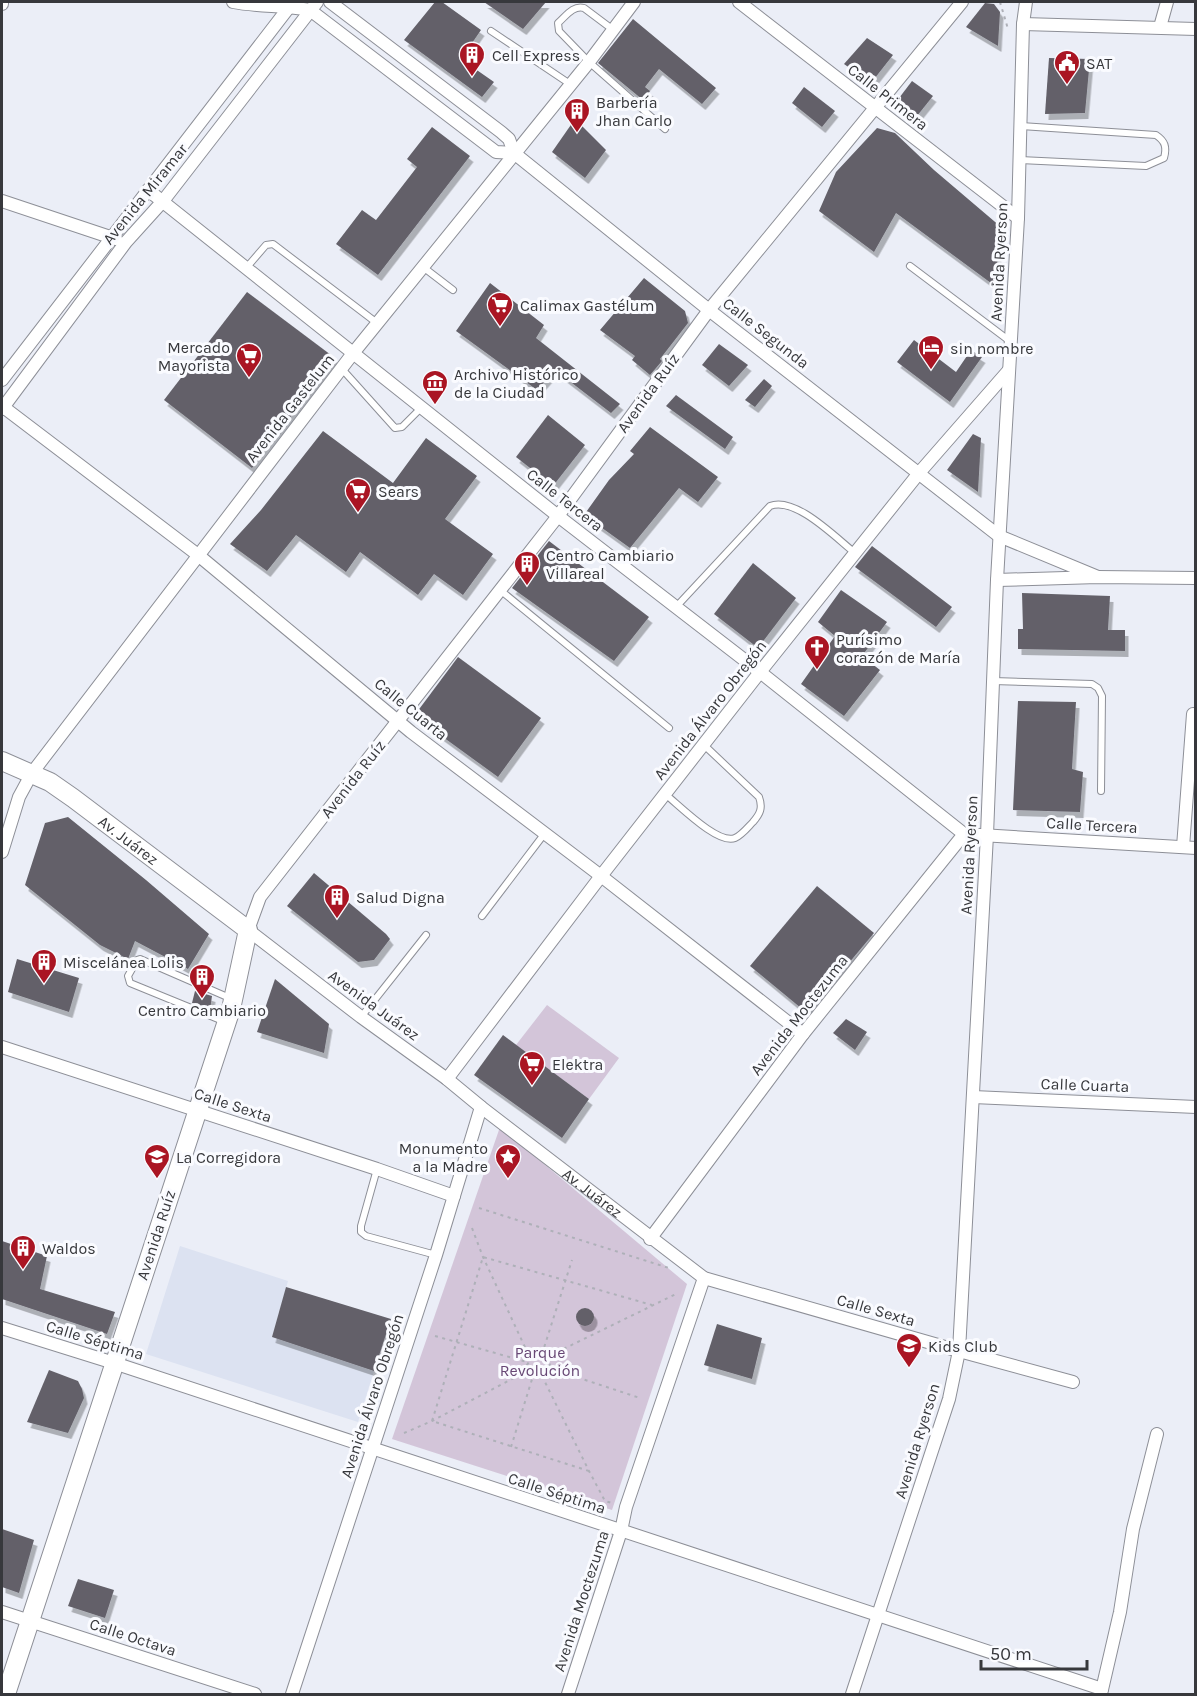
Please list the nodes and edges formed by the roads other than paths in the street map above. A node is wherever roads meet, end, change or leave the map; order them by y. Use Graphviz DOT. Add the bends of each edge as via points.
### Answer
graph roads {
  1 [pos="233,2"];
  2 [pos="330,2"];
  3 [pos="634,2"];
  4 [pos="739,2"];
  5 [pos="962,2"];
  6 [pos="1026,2"];
  7 [pos="1167,2"];
  8 [pos="291,4"];
  9 [pos="314,6"];
  10 [pos="1023,24"];
  11 [pos="1160,27"];
  12 [pos="612,29"];
  13 [pos="1196,29"];
  14 [pos="491,31"];
  15 [pos="589,62"];
  16 [pos="570,84"];
  17 [pos="874,108"];
  18 [pos="1021,126"];
  19 [pos="665,129"];
  20 [pos="514,153"];
  21 [pos="1020,160"];
  22 [pos="148,190"];
  23 [pos="2,201"];
  24 [pos="163,201"];
  25 [pos="1018,218"];
  26 [pos="111,237"];
  27 [pos="126,242"];
  28 [pos="910,266"];
  29 [pos="246,267"];
  30 [pos="423,267"];
  31 [pos="453,290"];
  32 [pos="710,310"];
  33 [pos="378,323"];
  34 [pos="1011,343"];
  35 [pos="354,352"];
  36 [pos="342,369"];
  37 [pos="1010,370"];
  38 [pos="2,380"];
  39 [pos="2,407"];
  40 [pos="422,408"];
  41 [pos="919,473"];
  42 [pos="558,516"];
  43 [pos="999,536"];
  44 [pos="855,553"];
  45 [pos="198,555"];
  46 [pos="1098,577"];
  47 [pos="1196,578"];
  48 [pos="997,580"];
  49 [pos="500,591"];
  50 [pos="676,607"];
  51 [pos="760,672"];
  52 [pos="993,681"];
  53 [pos="1194,714"];
  54 [pos="399,721"];
  55 [pos="669,728"];
  56 [pos="704,745"];
  57 [pos="2,761"];
  58 [pos="32,773"];
  59 [pos="1101,791"];
  60 [pos="665,794"];
  61 [pos="545,833"];
  62 [pos="964,834"];
  63 [pos="987,835"];
  64 [pos="1189,847"];
  65 [pos="2,852"];
  66 [pos="601,876"];
  67 [pos="482,916"];
  68 [pos="248,930"];
  69 [pos="426,935"];
  70 [pos="233,999"];
  71 [pos="361,1017"];
  72 [pos="227,1023"];
  73 [pos="803,1034"];
  74 [pos="2,1047"];
  75 [pos="447,1079"];
  76 [pos="973,1097"];
  77 [pos="481,1107"];
  78 [pos="1196,1107"];
  79 [pos="197,1111"];
  80 [pos="377,1169"];
  81 [pos="454,1196"];
  82 [pos="650,1239"];
  83 [pos="436,1255"];
  84 [pos="704,1278"];
  85 [pos="2,1328"];
  86 [pos="959,1352"];
  87 [pos="114,1363"];
  88 [pos="1073,1382"];
  89 [pos="1157,1434"];
  90 [pos="372,1449"];
  91 [pos="621,1531"];
  92 [pos="2,1612"];
  93 [pos="879,1615"];
  94 [pos="30,1621"];
  95 [pos="1101,1692"];
  96 [pos="6,1695"];
  97 [pos="255,1695"];
  98 [pos="292,1695"];
  99 [pos="568,1695"];
  100 [pos="852,1695"];
  1 -- 8 [label="street, Calle Segunda"];
  2 -- 20 [label="street, Calle Segunda" via="503,134"];
  3 -- 12 [label="street, Avenida Gastelum"];
  4 -- 17 [label="street, Calle Primera"];
  5 -- 17 [label="street, Avenida Ruíz"];
  6 -- 10 [label="street, Avenida Ryerson"];
  7 -- 11 [label="street"];
  8 -- 9 [label="street, Calle Segunda"];
  8 -- 22 [label="street, Avenida Miramar"];
  9 -- 20 [label="street, Calle Segunda" via="496,152"];
  9 -- 24 [label="street, Avenida Miramar"];
  10 -- 11 [label="street"];
  10 -- 18 [label="street, Avenida Ryerson"];
  11 -- 13 [label="street"];
  12 -- 15 [label="street, Avenida Gastelum"];
  12 -- 15 [label="lane" via="579,7 558,23 559,31"];
  14 -- 16 [label="lane"];
  15 -- 16 [label="street, Avenida Gastelum"];
  15 -- 19 [label="lane"];
  16 -- 20 [label="street, Avenida Gastelum"];
  17 -- 25 [label="street, Calle Primera"];
  17 -- 32 [label="street, Avenida Ruíz"];
  18 -- 21 [label="street, Avenida Ryerson"];
  18 -- 21 [label="lane" via="1156,135 1166,152 1164,158 1146,166"];
  20 -- 30 [label="street, Avenida Gastelum"];
  20 -- 32 [label="street, Calle Segunda"];
  21 -- 25 [label="street, Avenida Ryerson"];
  22 -- 24 [label="street, Calle Tercera"];
  22 -- 26 [label="street, Avenida Miramar"];
  23 -- 26 [label="street"];
  24 -- 27 [label="street, Avenida Miramar"];
  24 -- 29 [label="street, Calle Tercera"];
  25 -- 34 [label="street, Avenida Ryerson"];
  26 -- 27 [label="street"];
  26 -- 38 [label="street, Avenida Miramar"];
  27 -- 39 [label="street, Avenida Miramar"];
  28 -- 34 [label="lane"];
  29 -- 33 [label="lane" via="266,245 273,244"];
  29 -- 35 [label="street, Calle Tercera"];
  30 -- 31 [label="lane"];
  30 -- 33 [label="street, Avenida Gastelum"];
  32 -- 41 [label="street, Calle Segunda"];
  32 -- 42 [label="street, Avenida Ruíz"];
  33 -- 35 [label="street, Avenida Gastelum"];
  34 -- 37 [label="street, Avenida Ryerson"];
  35 -- 36 [label="street, Avenida Gastelum"];
  35 -- 40 [label="street, Calle Tercera"];
  36 -- 40 [label="lane" via="395,428 402,427"];
  36 -- 45 [label="street, Avenida Gastelum"];
  37 -- 41 [label="street, Avenida Álvaro Obregón"];
  37 -- 43 [label="street, Avenida Ryerson"];
  39 -- 45 [label="street, Calle Cuarta"];
  40 -- 42 [label="street, Calle Tercera"];
  41 -- 43 [label="street, Calle Segunda"];
  41 -- 44 [label="street, Avenida Álvaro Obregón"];
  42 -- 49 [label="street, Avenida Ruíz"];
  42 -- 50 [label="street, Calle Tercera"];
  43 -- 46 [label="street, Calle Segunda"];
  43 -- 48 [label="street, Avenida Ryerson"];
  44 -- 50 [label="lane" via="796,507 776,503"];
  44 -- 51 [label="street, Avenida Álvaro Obregón"];
  45 -- 54 [label="street, Calle Cuarta"];
  45 -- 58 [label="street, Avenida Gastelum"];
  46 -- 47 [label="street"];
  46 -- 48 [label="street"];
  48 -- 52 [label="street, Avenida Ryerson"];
  49 -- 54 [label="street, Avenida Ruíz"];
  49 -- 55 [label="lane"];
  50 -- 51 [label="street, Calle Tercera"];
  51 -- 56 [label="street, Avenida Álvaro Obregón"];
  51 -- 62 [label="street, Calle Tercera"];
  52 -- 59 [label="lane" via="1092,684 1098,688 1102,696"];
  52 -- 63 [label="street, Avenida Ryerson"];
  53 -- 64 [label="street"];
  54 -- 61 [label="street, Calle Cuarta"];
  54 -- 68 [label="street, Avenida Ruíz" via="260,897"];
  56 -- 60 [label="street, Avenida Álvaro Obregón"];
  56 -- 60 [label="lane" via="759,797 759,815 737,837 724,838"];
  57 -- 58 [label="street, Av. Juárez"];
  58 -- 65 [label="street, Avenida Gastelum" via="19,797"];
  58 -- 68 [label="street, Av. Juárez" via="73,798"];
  60 -- 66 [label="street, Avenida Álvaro Obregón"];
  61 -- 66 [label="street, Calle Cuarta"];
  61 -- 67 [label="lane"];
  62 -- 63 [label="street"];
  62 -- 73 [label="street, Avenida Moctezuma"];
  63 -- 64 [label="street, Calle Tercera"];
  63 -- 76 [label="street, Avenida Ryerson"];
  66 -- 73 [label="street, Calle Cuarta"];
  66 -- 75 [label="street, Avenida Álvaro Obregón"];
  68 -- 70 [label="street, Avenida Ruíz"];
  68 -- 71 [label="street, Avenida Juárez"];
  69 -- 71 [label="lane"];
  70 -- 72 [label="street, Avenida Ruíz"];
  70 -- 72 [label="lane" via="140,960 128,976 130,983"];
  71 -- 75 [label="street, Avenida Juárez"];
  72 -- 79 [label="street, Avenida Ruíz"];
  73 -- 82 [label="street, Avenida Moctezuma"];
  74 -- 79 [label="street, Calle Sexta"];
  75 -- 77 [label="street, Avenida Juárez"];
  76 -- 78 [label="street, Calle Cuarta"];
  76 -- 86 [label="street, Avenida Ryerson"];
  77 -- 81 [label="street, Avenida Álvaro Obregón"];
  77 -- 82 [label="street, Av. Juárez"];
  79 -- 80 [label="street, Calle Sexta"];
  79 -- 87 [label="street, Avenida Ruíz"];
  80 -- 81 [label="street, Calle Sexta"];
  80 -- 83 [label="lane" via="362,1232"];
  81 -- 83 [label="street, Avenida Álvaro Obregón"];
  82 -- 84 [label="street, Av. Juárez"];
  83 -- 90 [label="street, Avenida Álvaro Obregón"];
  84 -- 86 [label="street, Calle Sexta"];
  84 -- 91 [label="street, Avenida Moctezuma"];
  85 -- 87 [label="street, Calle Séptima"];
  86 -- 88 [label="street, Calle Sexta"];
  86 -- 93 [label="street, Avenida Ryerson" via="950,1399"];
  87 -- 90 [label="street, Calle Séptima"];
  87 -- 94 [label="street, Avenida Ruíz"];
  89 -- 95 [label="street" via="1133,1529 1120,1612"];
  90 -- 91 [label="street, Calle Séptima"];
  90 -- 98 [label="street, Avenida Álvaro Obregón"];
  91 -- 93 [label="street, Calle Séptima"];
  91 -- 99 [label="street, Avenida Moctezuma"];
  92 -- 94 [label="street, Calle Octava"];
  93 -- 95 [label="street, Calle Séptima"];
  93 -- 100 [label="street, Avenida Ryerson"];
  94 -- 96 [label="street, Avenida Ruíz"];
  94 -- 97 [label="street, Calle Octava"];
}
